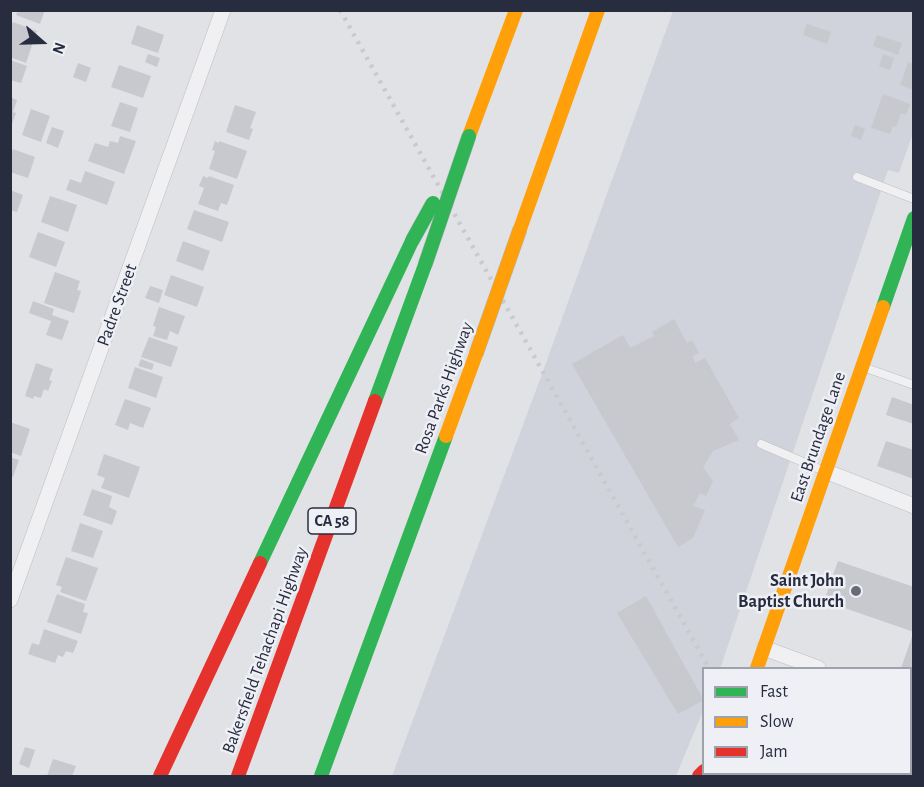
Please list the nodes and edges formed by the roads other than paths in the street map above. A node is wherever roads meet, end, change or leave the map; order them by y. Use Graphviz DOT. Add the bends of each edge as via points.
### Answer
graph roads {
  1 [pos="223,10"];
  2 [pos="516,10"];
  3 [pos="598,10"];
  4 [pos="469,136"];
  5 [pos="857,177"];
  6 [pos="914,199"];
  7 [pos="914,218"];
  8 [pos="908,254"];
  9 [pos="862,366"];
  10 [pos="914,385"];
  11 [pos="761,444"];
  12 [pos="825,471"];
  13 [pos="914,506"];
  14 [pos="10,600"];
  15 [pos="764,648"];
  16 [pos="758,667"];
  17 [pos="813,667"];
  18 [pos="160,777"];
  19 [pos="238,777"];
  20 [pos="321,777"];
  1 -- 14 [label="street, Padre Street"];
  2 -- 4 [label="main road, CA 58"];
  3 -- 20 [label="main road, Rosa Parks Highway, bridge"];
  4 -- 18 [label="main road, bridge" via="412,241"];
  4 -- 19 [label="main road, Bakersfield Tehachapi Highway / CA 58, bridge"];
  5 -- 6 [label="lane"];
  7 -- 8 [label="main road, East Brundage Lane"];
  8 -- 9 [label="main road, East Brundage Lane"];
  9 -- 10 [label="lane"];
  9 -- 12 [label="main road, East Brundage Lane"];
  11 -- 12 [label="lane"];
  12 -- 13 [label="street"];
  12 -- 15 [label="main road, East Brundage Lane"];
  15 -- 16 [label="main road, East Brundage Lane"];
  15 -- 17 [label="street"];
}
